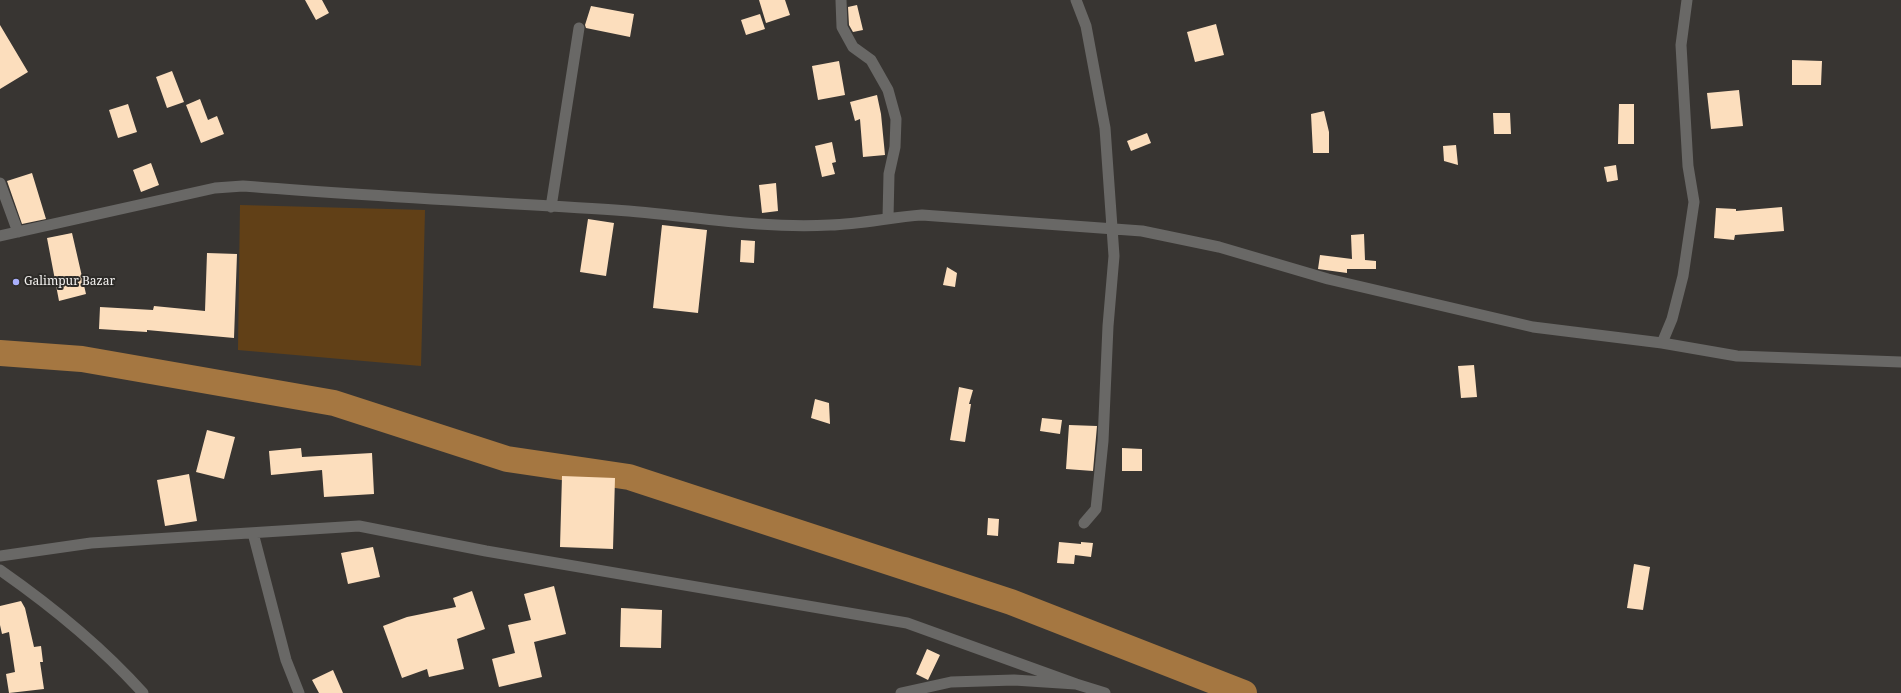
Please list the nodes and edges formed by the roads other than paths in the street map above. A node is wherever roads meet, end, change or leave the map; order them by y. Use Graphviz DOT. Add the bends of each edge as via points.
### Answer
graph roads {
  1 [pos="841,0"];
  2 [pos="1076,0"];
  3 [pos="1687,0"];
  4 [pos="579,28"];
  5 [pos="0,183"];
  6 [pos="551,206"];
  7 [pos="888,218"];
  8 [pos="1114,229"];
  9 [pos="18,232"];
  10 [pos="0,236"];
  11 [pos="1662,343"];
  12 [pos="1901,362"];
  13 [pos="1084,523"];
  14 [pos="253,533"];
  15 [pos="0,556"];
  16 [pos="0,570"];
  17 [pos="1076,684"];
  18 [pos="143,693"];
  19 [pos="299,693"];
  20 [pos="901,693"];
  21 [pos="1105,693"];
  1 -- 7 [label="street" via="842,27 853,47 871,60 888,90 896,119 895,147 889,174"];
  2 -- 8 [label="street" via="1086,26 1105,128"];
  3 -- 11 [label="street" via="1681,45 1688,166 1694,202 1683,276 1672,319"];
  4 -- 6 [label="street"];
  5 -- 9 [label="street"];
  6 -- 7 [label="street" via="760,224 831,225"];
  6 -- 9 [label="street" via="243,186 215,188"];
  7 -- 8 [label="street" via="922,215"];
  8 -- 11 [label="street" via="1142,231 1219,246 1328,278 1533,327"];
  8 -- 13 [label="street" via="1103,441 1096,509"];
  9 -- 10 [label="street"];
  11 -- 12 [label="street" via="1737,356"];
  14 -- 15 [label="street" via="91,543"];
  14 -- 17 [label="street" via="358,526 494,553 907,624"];
  14 -- 19 [label="street" via="286,660"];
  16 -- 18 [label="street" via="54,608 115,662"];
  17 -- 20 [label="street" via="1014,680 952,682"];
  17 -- 21 [label="street"];
}
